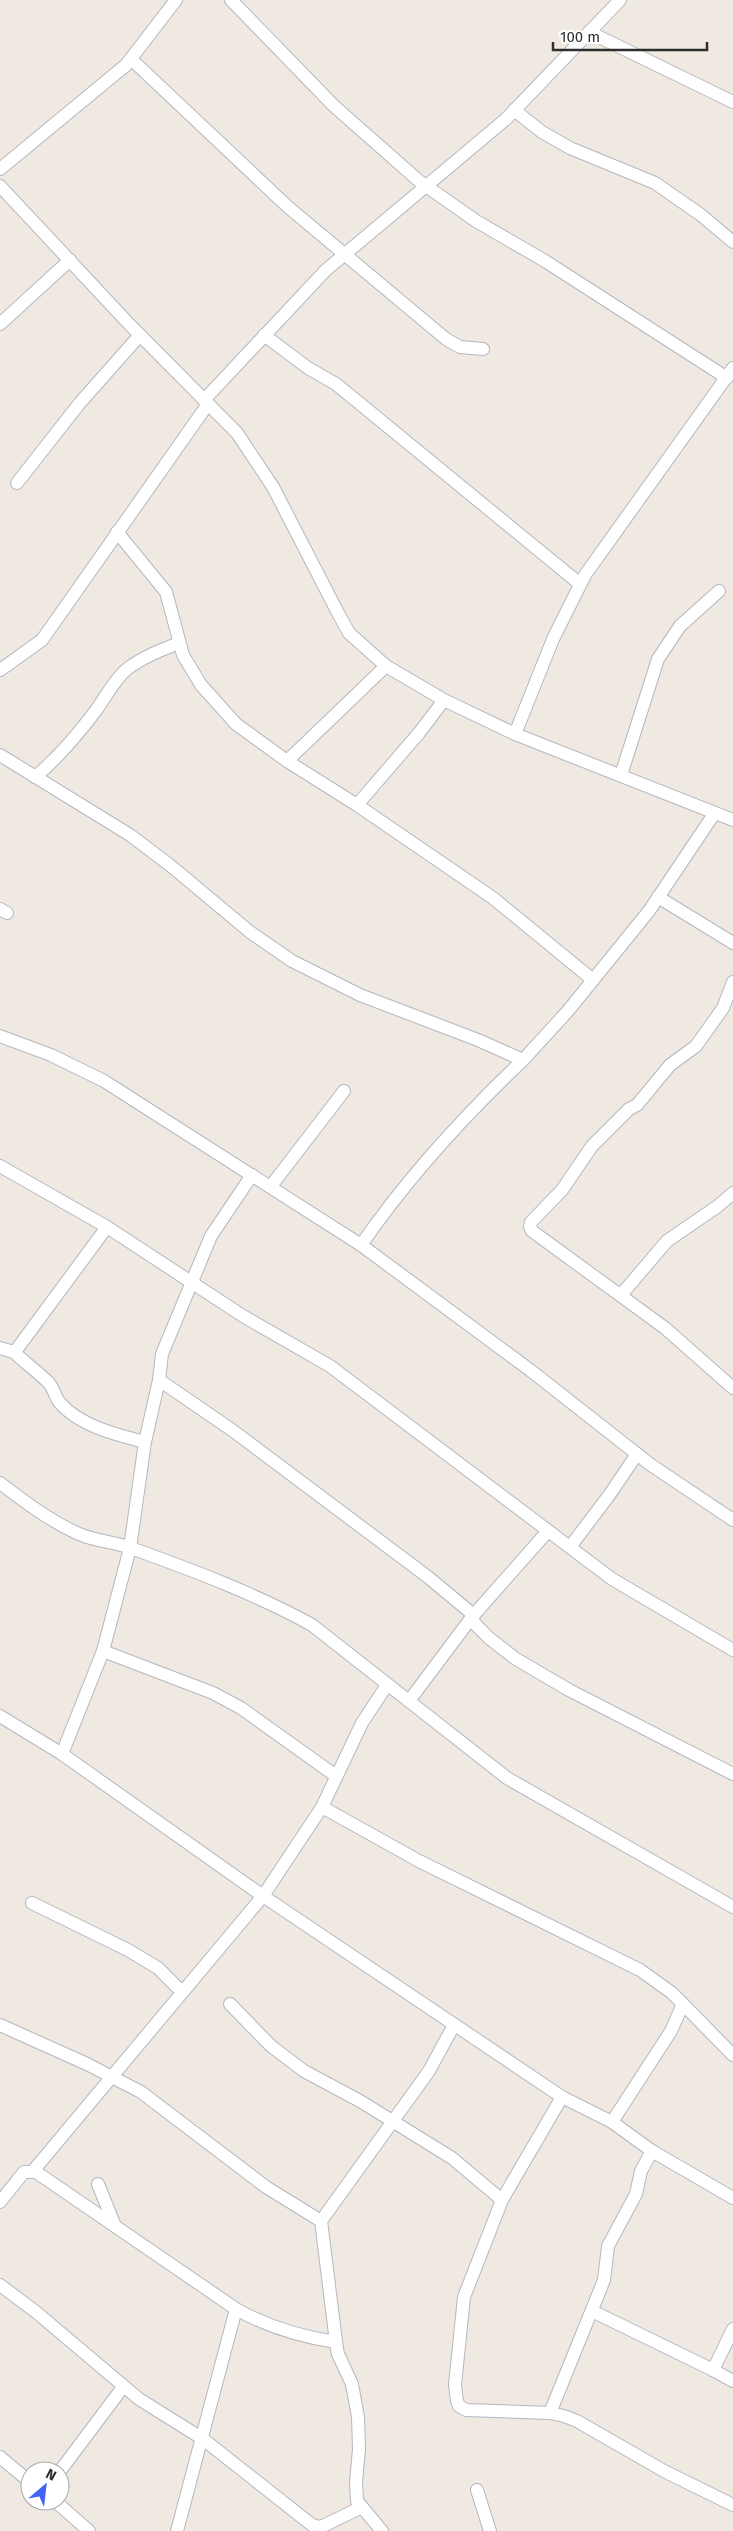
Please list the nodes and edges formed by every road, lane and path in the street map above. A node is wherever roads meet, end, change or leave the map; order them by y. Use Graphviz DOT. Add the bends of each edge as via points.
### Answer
graph roads {
  1 [pos="176,0"];
  2 [pos="231,0"];
  3 [pos="620,0"];
  4 [pos="589,32"];
  5 [pos="131,59"];
  6 [pos="733,102"];
  7 [pos="514,110"];
  8 [pos="0,169"];
  9 [pos="425,185"];
  10 [pos="0,186"];
  11 [pos="733,242"];
  12 [pos="344,255"];
  13 [pos="70,260"];
  14 [pos="0,324"];
  15 [pos="140,335"];
  16 [pos="264,336"];
  17 [pos="483,349"];
  18 [pos="730,373"];
  19 [pos="206,402"];
  20 [pos="17,483"];
  21 [pos="117,532"];
  22 [pos="580,584"];
  23 [pos="719,591"];
  24 [pos="179,643"];
  25 [pos="386,666"];
  26 [pos="0,670"];
  27 [pos="444,700"];
  28 [pos="515,734"];
  29 [pos="0,755"];
  30 [pos="287,761"];
  31 [pos="621,775"];
  32 [pos="35,777"];
  33 [pos="357,806"];
  34 [pos="714,814"];
  35 [pos="733,820"];
  36 [pos="658,898"];
  37 [pos="733,943"];
  38 [pos="593,980"];
  39 [pos="733,982"];
  40 [pos="0,1036"];
  41 [pos="524,1060"];
  42 [pos="344,1091"];
  43 [pos="0,1166"];
  44 [pos="252,1175"];
  45 [pos="271,1186"];
  46 [pos="733,1193"];
  47 [pos="107,1227"];
  48 [pos="360,1245"];
  49 [pos="190,1284"];
  50 [pos="621,1295"];
  51 [pos="0,1348"];
  52 [pos="14,1352"];
  53 [pos="159,1380"];
  54 [pos="733,1388"];
  55 [pos="145,1442"];
  56 [pos="637,1454"];
  57 [pos="0,1483"];
  58 [pos="731,1515"];
  59 [pos="548,1530"];
  60 [pos="570,1547"];
  61 [pos="130,1548"];
  62 [pos="472,1617"];
  63 [pos="733,1650"];
  64 [pos="103,1651"];
  65 [pos="387,1685"];
  66 [pos="409,1701"];
  67 [pos="0,1716"];
  68 [pos="62,1754"];
  69 [pos="733,1774"];
  70 [pos="336,1776"];
  71 [pos="322,1807"];
  72 [pos="263,1896"];
  73 [pos="32,1903"];
  74 [pos="733,1907"];
  75 [pos="181,1991"];
  76 [pos="230,2004"];
  77 [pos="682,2004"];
  78 [pos="0,2025"];
  79 [pos="454,2025"];
  80 [pos="733,2055"];
  81 [pos="111,2077"];
  82 [pos="562,2097"];
  83 [pos="393,2121"];
  84 [pos="612,2122"];
  85 [pos="652,2152"];
  86 [pos="32,2171"];
  87 [pos="98,2184"];
  88 [pos="733,2198"];
  89 [pos="502,2200"];
  90 [pos="0,2202"];
  91 [pos="321,2221"];
  92 [pos="115,2226"];
  93 [pos="0,2285"];
  94 [pos="236,2309"];
  95 [pos="592,2311"];
  96 [pos="733,2329"];
  97 [pos="336,2342"];
  98 [pos="713,2370"];
  99 [pos="733,2381"];
  100 [pos="123,2387"];
  101 [pos="550,2413"];
  102 [pos="203,2439"];
  103 [pos="0,2457"];
  104 [pos="68,2461"];
  105 [pos="20,2474"];
  106 [pos="477,2490"];
  107 [pos="733,2505"];
  108 [pos="362,2507"];
  109 [pos="66,2511"];
  110 [pos="89,2531"];
  111 [pos="177,2531"];
  112 [pos="382,2531"];
  113 [pos="490,2531"];
  1 -- 5 [label="street"];
  2 -- 9 [label="street" via="334,106"];
  3 -- 4 [label="street"];
  4 -- 6 [label="street"];
  4 -- 7 [label="street"];
  5 -- 8 [label="street"];
  5 -- 12 [label="street" via="288,207"];
  7 -- 9 [label="street"];
  7 -- 11 [label="street" via="570,148 655,184 701,214"];
  9 -- 12 [label="street"];
  9 -- 18 [label="street" via="476,221"];
  10 -- 13 [label="street"];
  12 -- 16 [label="street"];
  12 -- 17 [label="street" via="452,344"];
  13 -- 14 [label="street"];
  13 -- 15 [label="street"];
  15 -- 19 [label="street"];
  15 -- 20 [label="street" via="79,404"];
  16 -- 19 [label="street"];
  16 -- 22 [label="street" via="336,384"];
  18 -- 22 [label="street"];
  19 -- 21 [label="street"];
  19 -- 25 [label="street" via="237,433 259,463 349,633"];
  21 -- 24 [label="street" via="166,592"];
  21 -- 26 [label="street" via="42,640"];
  22 -- 28 [label="street" via="553,639"];
  23 -- 31 [label="street" via="680,626 658,659"];
  24 -- 30 [label="street" via="182,655 201,685 230,718"];
  24 -- 32 [label="street" via="145,658 117,679 96,710"];
  25 -- 27 [label="street"];
  25 -- 30 [label="street"];
  27 -- 28 [label="street"];
  27 -- 33 [label="street"];
  28 -- 31 [label="street"];
  29 -- 32 [label="street"];
  30 -- 33 [label="street"];
  31 -- 34 [label="street"];
  32 -- 41 [label="street" via="130,835 250,932 292,961 360,995"];
  33 -- 38 [label="street" via="493,898"];
  34 -- 35 [label="street"];
  34 -- 36 [label="street"];
  36 -- 37 [label="street"];
  36 -- 38 [label="street"];
  38 -- 41 [label="street"];
  39 -- 50 [label="street" via="723,1008 696,1046 670,1065 637,1105 592,1146 562,1190 530,1225 532,1231"];
  40 -- 44 [label="street" via="51,1055 104,1082"];
  41 -- 48 [label="street" via="438,1146"];
  42 -- 45 [label="street"];
  43 -- 47 [label="street"];
  44 -- 45 [label="street"];
  44 -- 49 [label="street" via="211,1236"];
  45 -- 48 [label="street"];
  46 -- 50 [label="street" via="666,1241"];
  47 -- 49 [label="street"];
  47 -- 52 [label="street"];
  48 -- 56 [label="street" via="530,1370"];
  49 -- 53 [label="street" via="162,1354"];
  49 -- 59 [label="street" via="330,1366"];
  50 -- 54 [label="street" via="665,1328"];
  51 -- 52 [label="street"];
  52 -- 55 [label="street" via="48,1382 60,1402 73,1414 94,1426"];
  53 -- 55 [label="street"];
  53 -- 62 [label="street" via="232,1430 428,1577"];
  55 -- 61 [label="street"];
  56 -- 58 [label="street"];
  56 -- 60 [label="street"];
  57 -- 61 [label="street" via="44,1516 81,1535"];
  59 -- 60 [label="street"];
  59 -- 62 [label="street"];
  60 -- 63 [label="street" via="612,1580"];
  61 -- 64 [label="street"];
  61 -- 65 [label="street" via="196,1571 284,1610 312,1625 360,1660"];
  62 -- 66 [label="street"];
  62 -- 69 [label="street" via="488,1638 516,1659 577,1695"];
  64 -- 68 [label="street"];
  64 -- 70 [label="street" via="213,1693 241,1708"];
  65 -- 66 [label="street"];
  65 -- 70 [label="street" via="362,1723"];
  66 -- 74 [label="street" via="508,1778"];
  67 -- 68 [label="street"];
  68 -- 72 [label="street"];
  70 -- 71 [label="street"];
  71 -- 72 [label="street"];
  71 -- 77 [label="street" via="419,1861 640,1970"];
  72 -- 75 [label="street"];
  72 -- 79 [label="street"];
  73 -- 75 [label="street" via="128,1950 158,1968"];
  75 -- 81 [label="street"];
  76 -- 83 [label="street" via="271,2046 304,2071"];
  77 -- 80 [label="street"];
  77 -- 84 [label="street" via="671,2031"];
  78 -- 81 [label="street"];
  79 -- 82 [label="street"];
  79 -- 83 [label="street" via="429,2072"];
  81 -- 86 [label="street"];
  81 -- 91 [label="street" via="141,2092 266,2186"];
  82 -- 84 [label="street"];
  82 -- 89 [label="street"];
  83 -- 89 [label="street" via="452,2158"];
  83 -- 91 [label="street"];
  84 -- 85 [label="street"];
  85 -- 88 [label="street"];
  85 -- 95 [label="street" via="641,2171 636,2194 608,2246 604,2280"];
  86 -- 90 [label="street" via="24,2172"];
  86 -- 92 [label="street"];
  87 -- 92 [label="street"];
  89 -- 101 [label="street" via="464,2297 457,2401 466,2410"];
  91 -- 97 [label="street"];
  92 -- 94 [label="street"];
  93 -- 100 [label="street"];
  94 -- 97 [label="street" via="269,2324"];
  94 -- 102 [label="street"];
  95 -- 98 [label="street"];
  95 -- 101 [label="street"];
  96 -- 98 [label="street"];
  97 -- 108 [label="street" via="352,2384 358,2416 356,2482"];
  98 -- 99 [label="street"];
  100 -- 102 [label="street"];
  100 -- 104 [label="street"];
  101 -- 107 [label="street" via="577,2421 664,2471"];
  102 -- 108 [label="street" via="312,2525 325,2525"];
  102 -- 111 [label="street"];
  103 -- 105 [label="street"];
  106 -- 113 [label="street"];
  108 -- 112 [label="street"];
  109 -- 110 [label="street"];
}
